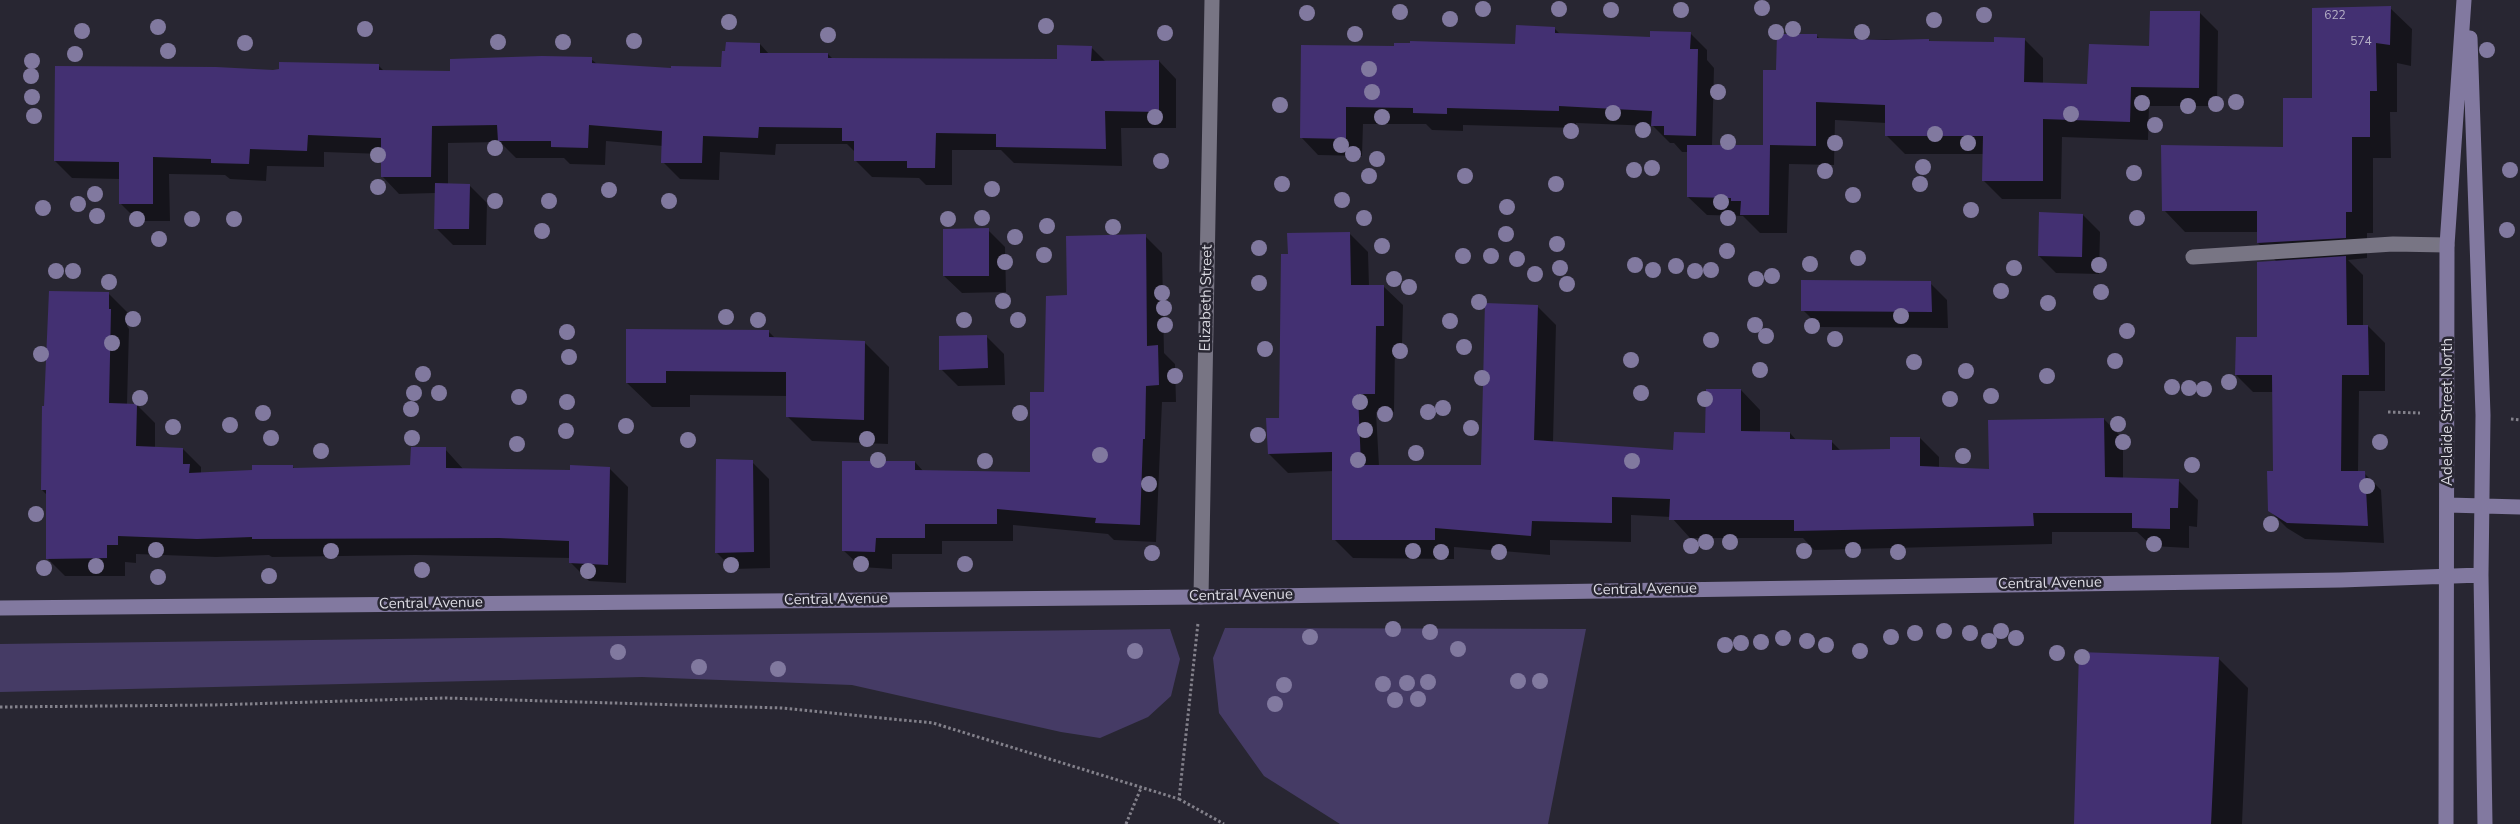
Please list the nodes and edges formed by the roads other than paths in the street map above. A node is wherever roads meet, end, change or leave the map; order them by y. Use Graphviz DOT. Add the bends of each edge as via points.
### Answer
graph roads {
  1 [pos="1212,0"];
  2 [pos="2464,0"];
  3 [pos="2468,0"];
  4 [pos="2448,245"];
  5 [pos="2193,257"];
  6 [pos="2448,505"];
  7 [pos="2481,507"];
  8 [pos="2520,507"];
  9 [pos="2481,575"];
  10 [pos="2448,576"];
  11 [pos="1201,597"];
  12 [pos="0,608"];
  13 [pos="2446,824"];
  14 [pos="2484,824"];
  1 -- 11 [label="street, Elizabeth Street"];
  2 -- 4 [label="street, Adelaide Street North"];
  3 -- 7 [label="street" via="2483,415"];
  4 -- 5 [label="street" via="2393,244"];
  4 -- 6 [label="street, Adelaide Street North"];
  6 -- 7 [label="street"];
  6 -- 10 [label="street, Adelaide Street North"];
  7 -- 8 [label="street"];
  7 -- 9 [label="street"];
  9 -- 10 [label="street, Central Avenue"];
  9 -- 14 [label="street"];
  10 -- 11 [label="street, Central Avenue" via="2321,581"];
  10 -- 13 [label="street, Adelaide Street North"];
  11 -- 12 [label="street, Central Avenue"];
}
